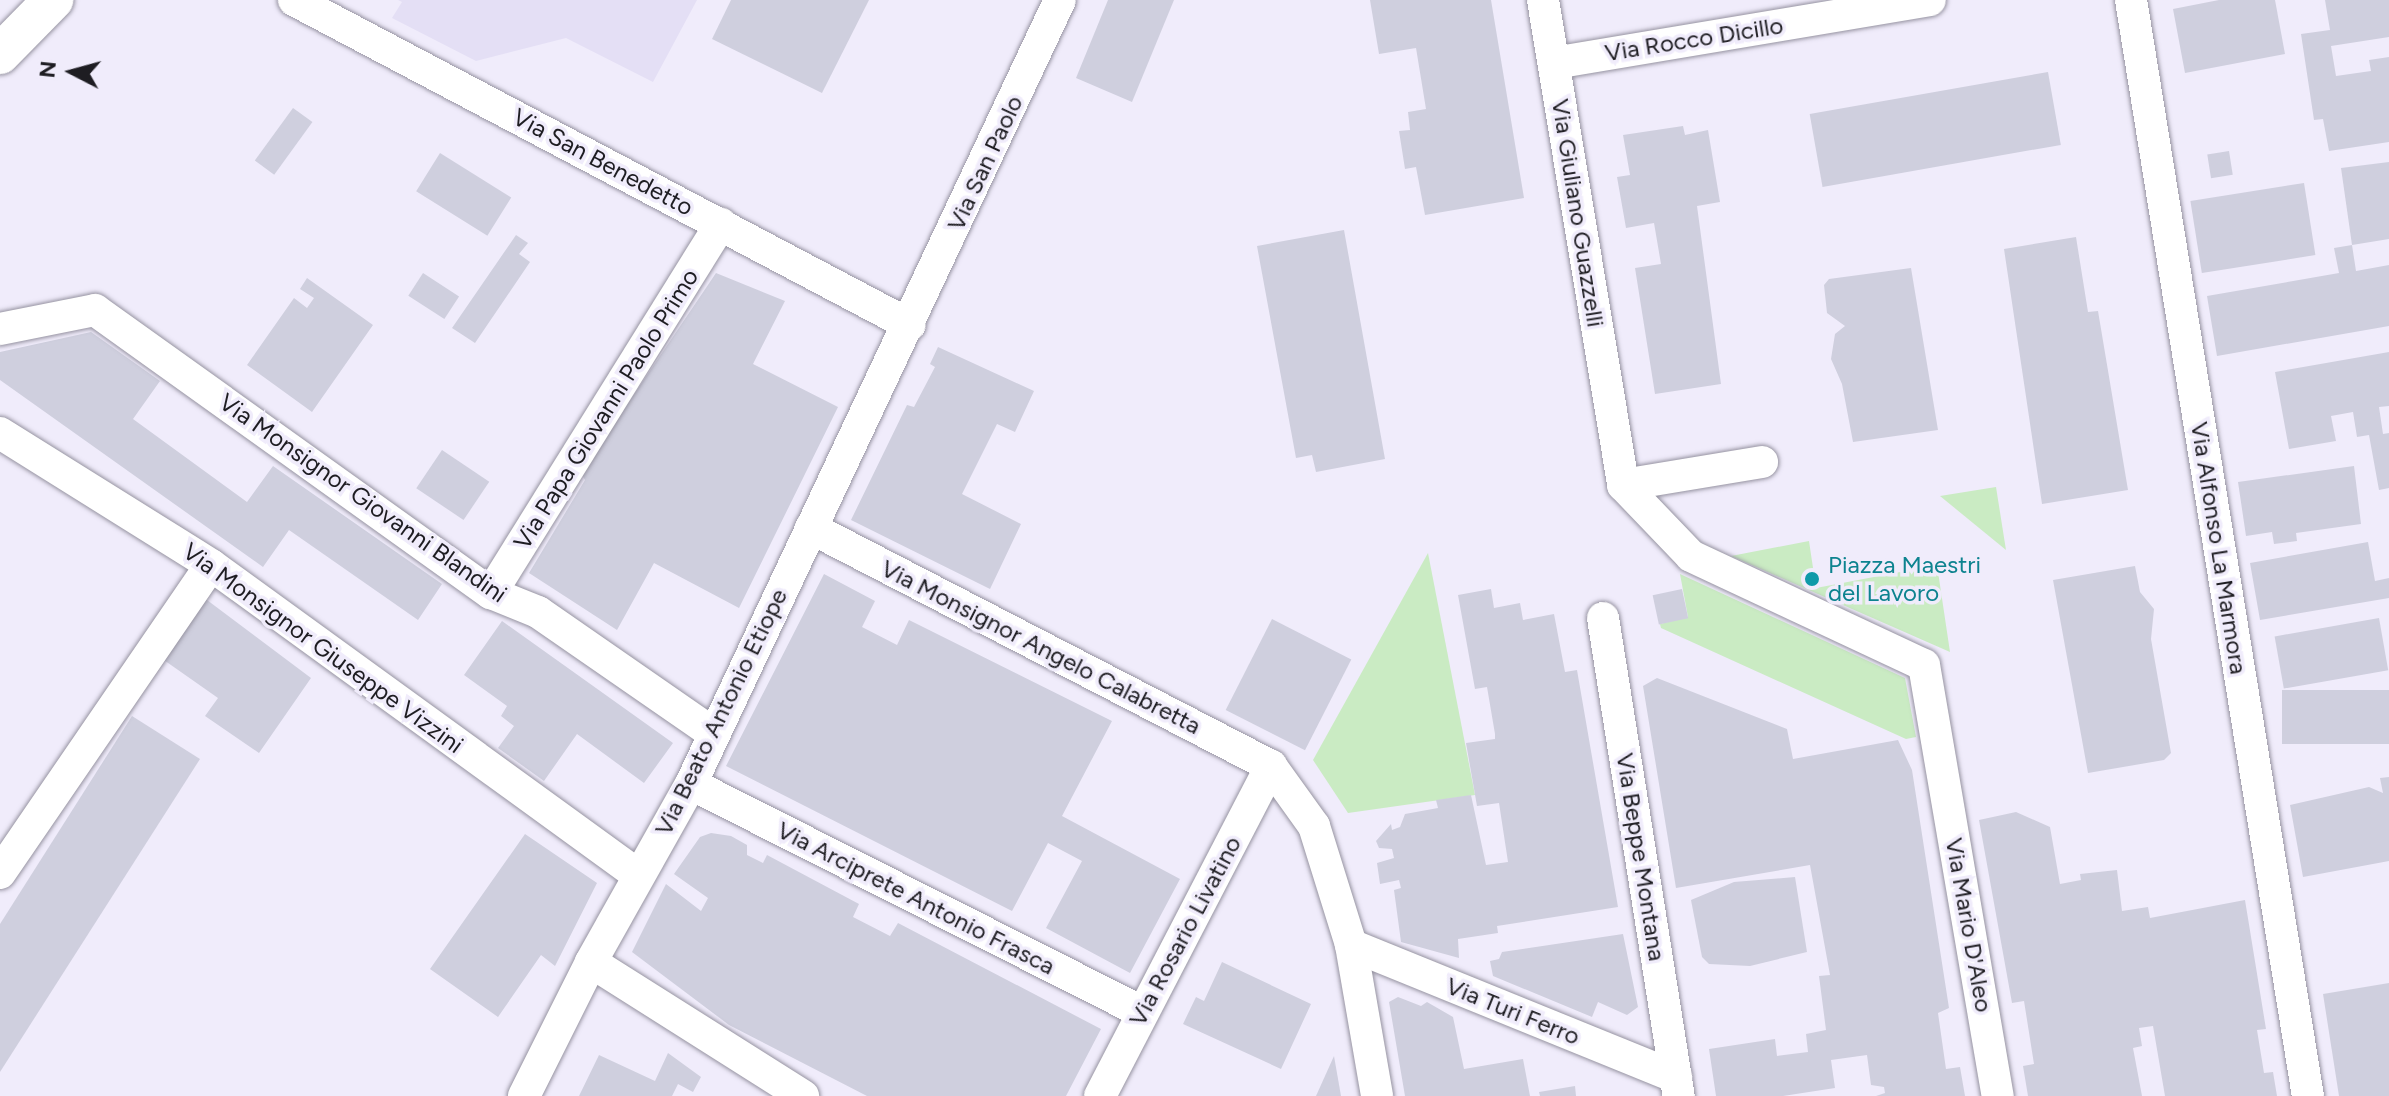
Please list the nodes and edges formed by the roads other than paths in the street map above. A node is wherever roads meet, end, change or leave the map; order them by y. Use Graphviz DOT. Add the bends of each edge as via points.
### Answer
graph roads {
  1 [pos="294,0"];
  2 [pos="1060,0"];
  3 [pos="1543,0"];
  4 [pos="1930,0"];
  5 [pos="2131,0"];
  6 [pos="50,4"];
  7 [pos="0,27"];
  8 [pos="0,54"];
  9 [pos="1554,63"];
  10 [pos="721,224"];
  11 [pos="910,325"];
  12 [pos="0,329"];
  13 [pos="0,433"];
  14 [pos="1762,462"];
  15 [pos="1623,485"];
  16 [pos="811,528"];
  17 [pos="211,565"];
  18 [pos="491,593"];
  19 [pos="1603,618"];
  20 [pos="714,734"];
  21 [pos="1271,766"];
  22 [pos="691,784"];
  23 [pos="0,873"];
  24 [pos="638,875"];
  25 [pos="1351,945"];
  26 [pos="591,962"];
  27 [pos="1142,1012"];
  28 [pos="1678,1087"];
  29 [pos="524,1096"];
  30 [pos="803,1096"];
  31 [pos="1100,1096"];
  32 [pos="1377,1096"];
  33 [pos="1998,1096"];
  34 [pos="2308,1096"];
  1 -- 10 [label="street, Via San Benedetto"];
  2 -- 11 [label="street, Via San Paolo"];
  3 -- 9 [label="street, Via Giuliano Guazzelli"];
  4 -- 9 [label="street, Via Rocco Dicillo"];
  5 -- 34 [label="street, Via Alfonso La Marmora"];
  6 -- 7 [label="street"];
  6 -- 8 [label="street"];
  9 -- 15 [label="street, Via Giuliano Guazzelli"];
  10 -- 11 [label="street, Via San Benedetto"];
  10 -- 18 [label="street, Via Papa Giovanni Paolo Primo"];
  11 -- 16 [label="street, Via Beato Antonio Etiope"];
  12 -- 18 [label="street, Via Monsignor Giovanni Blandini" via="95,310"];
  13 -- 17 [label="street, Via Monsignor Giuseppe Vizzini"];
  14 -- 15 [label="street"];
  15 -- 33 [label="street, Via Mario D'Aleo" via="1691,556 1924,665"];
  16 -- 20 [label="street, Via Beato Antonio Etiope"];
  16 -- 21 [label="street, Via Monsignor Angelo Calabretta"];
  17 -- 23 [label="street"];
  17 -- 24 [label="street, Via Monsignor Giuseppe Vizzini"];
  18 -- 20 [label="street, Via Monsignor Giovanni Blandini" via="538,612"];
  19 -- 28 [label="street, Via Beppe Montana"];
  20 -- 22 [label="street, Via Beato Antonio Etiope"];
  21 -- 25 [label="street" via="1314,826"];
  21 -- 27 [label="street, Via Rosario Livatino"];
  22 -- 24 [label="street, Via Beato Antonio Etiope"];
  22 -- 27 [label="street, Via Arciprete Antonio Frasca"];
  24 -- 26 [label="street, Via Beato Antonio Etiope"];
  25 -- 28 [label="street, Via Turi Ferro"];
  25 -- 32 [label="street"];
  26 -- 29 [label="street, Via Beato Antonio Etiope"];
  26 -- 30 [label="street"];
  27 -- 31 [label="street, Via Rosario Livatino"];
}
